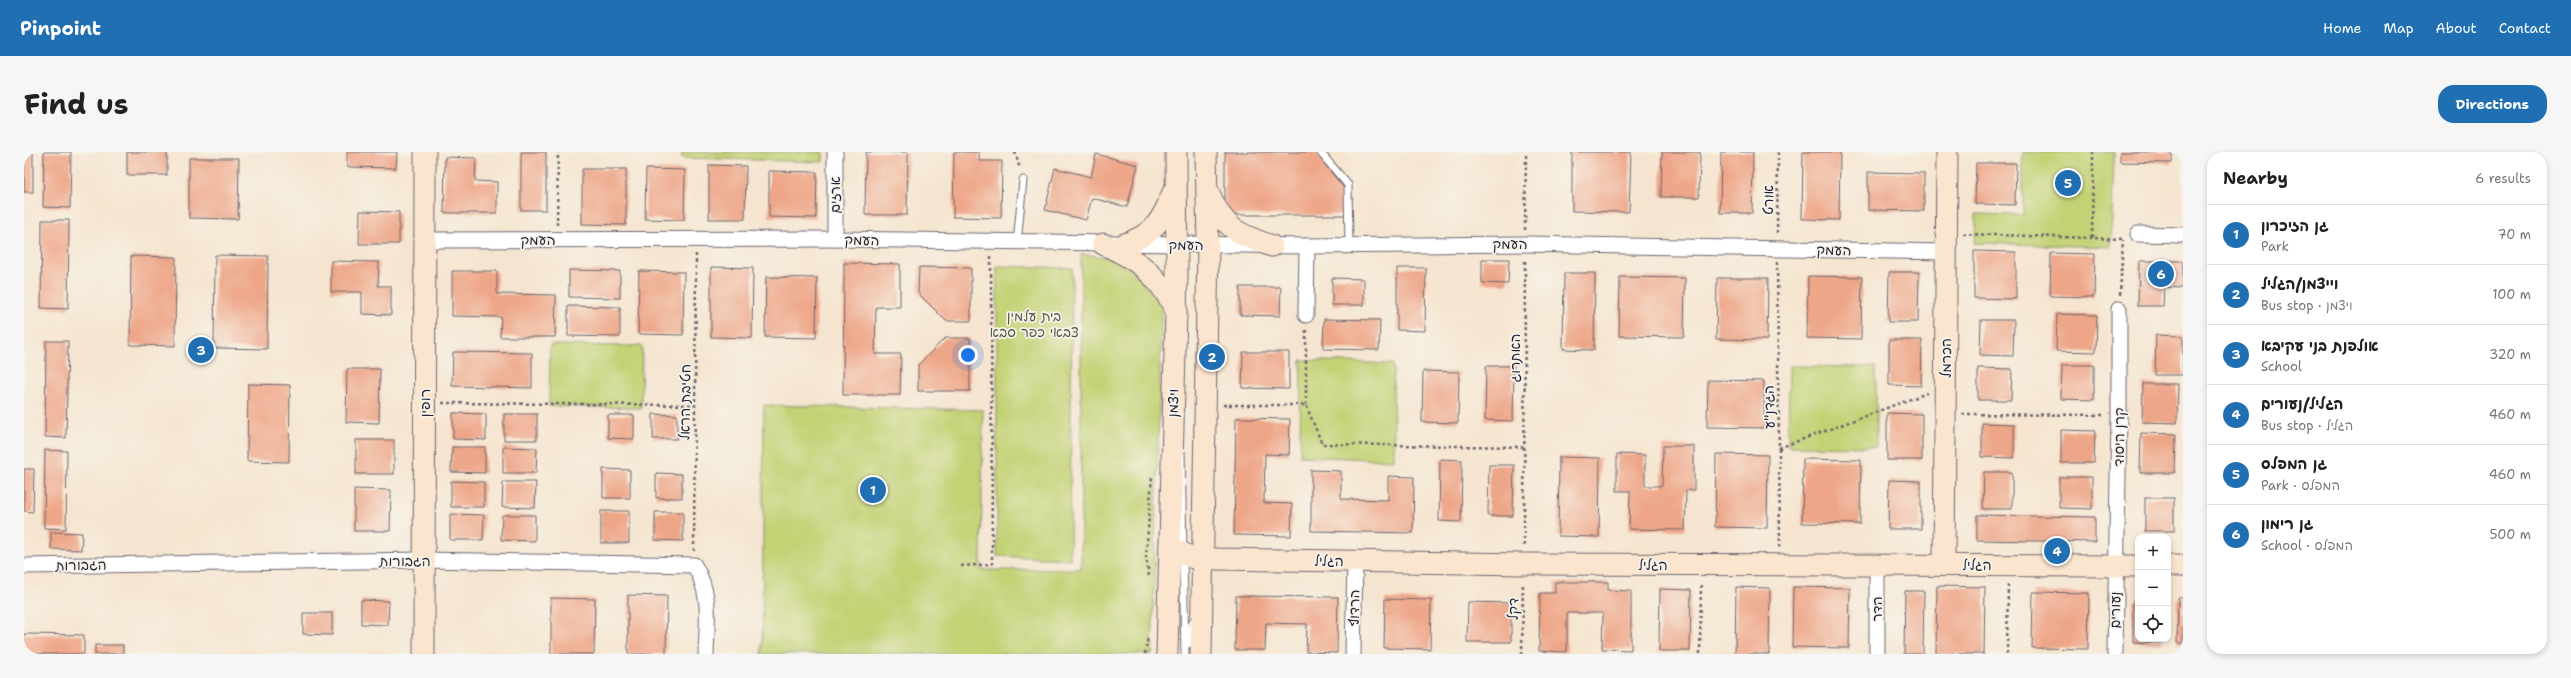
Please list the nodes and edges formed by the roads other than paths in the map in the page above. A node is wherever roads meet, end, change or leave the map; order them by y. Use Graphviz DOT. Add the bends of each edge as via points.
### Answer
graph roads {
  1 [pos="425,152"];
  2 [pos="835,152"];
  3 [pos="1176,152"];
  4 [pos="1206,152"];
  5 [pos="1320,152"];
  6 [pos="1947,152"];
  7 [pos="1023,180"];
  8 [pos="1176,184"];
  9 [pos="1206,186"];
  10 [pos="2138,234"];
  11 [pos="2183,235"];
  12 [pos="835,239"];
  13 [pos="425,240"];
  14 [pos="1017,243"];
  15 [pos="1947,243"];
  16 [pos="1112,244"];
  17 [pos="1208,244"];
  18 [pos="1178,245"];
  19 [pos="1272,246"];
  20 [pos="1307,246"];
  21 [pos="1349,246"];
  22 [pos="2119,309"];
  23 [pos="1176,310"];
  24 [pos="1306,315"];
  25 [pos="1185,554"];
  26 [pos="424,560"];
  27 [pos="1355,562"];
  28 [pos="1877,565"];
  29 [pos="1944,565"];
  30 [pos="24,566"];
  31 [pos="2116,566"];
  32 [pos="2135,566"];
  33 [pos="2171,566"];
  34 [pos="2183,566"];
  35 [pos="424,654"];
  36 [pos="706,654"];
  37 [pos="1167,654"];
  38 [pos="1186,654"];
  39 [pos="1201,654"];
  40 [pos="1353,654"];
  41 [pos="1877,654"];
  42 [pos="2115,654"];
  1 -- 13 [label="street, רופין"];
  2 -- 12 [label="street, ארזים"];
  3 -- 8 [label="street, ויצמן"];
  4 -- 9 [label="street, ויצמן"];
  5 -- 21 [label="lane" via="1348,185"];
  6 -- 15 [label="street, הכרמל"];
  7 -- 14 [label="lane"];
  8 -- 16 [label="street" via="1159,222 1147,235"];
  8 -- 18 [label="street, ויצמן"];
  9 -- 17 [label="street, ויצמן"];
  9 -- 19 [label="street" via="1223,221 1235,232"];
  10 -- 11 [label="street"];
  12 -- 13 [label="street, העמק"];
  12 -- 14 [label="street, העמק"];
  13 -- 26 [label="street, רופין"];
  14 -- 16 [label="street, העמק"];
  15 -- 21 [label="street, העמק" via="1777,249 1525,244"];
  15 -- 29 [label="street, הכרמל"];
  16 -- 18 [label="street, העמק"];
  16 -- 23 [label="street" via="1144,265 1157,278"];
  17 -- 18 [label="street, העמק"];
  17 -- 19 [label="street, העמק"];
  17 -- 25 [label="street, ויצמן" via="1203,405"];
  18 -- 23 [label="street, ויצמן"];
  19 -- 20 [label="street, העמק"];
  20 -- 21 [label="street, העמק"];
  20 -- 24 [label="street"];
  22 -- 31 [label="street, קרן היסוד" via="2120,416"];
  23 -- 25 [label="street, ויצמן" via="1173,397"];
  25 -- 27 [label="street, הגליל"];
  25 -- 37 [label="street, ויצמן"];
  25 -- 38 [label="lane"];
  25 -- 38 [label="lane"];
  25 -- 39 [label="street, ויצמן"];
  26 -- 30 [label="street, הגבורות"];
  26 -- 35 [label="street, רופין"];
  26 -- 36 [label="street, הגבורות" via="694,564 708,596"];
  27 -- 28 [label="street, הגליל"];
  27 -- 40 [label="street, הרדוף"];
  28 -- 29 [label="street, הגליל"];
  28 -- 41 [label="street, הדר"];
  29 -- 31 [label="street, הגליל"];
  31 -- 32 [label="street, הגליל"];
  31 -- 42 [label="street, נעורים"];
  33 -- 34 [label="street"];
}
